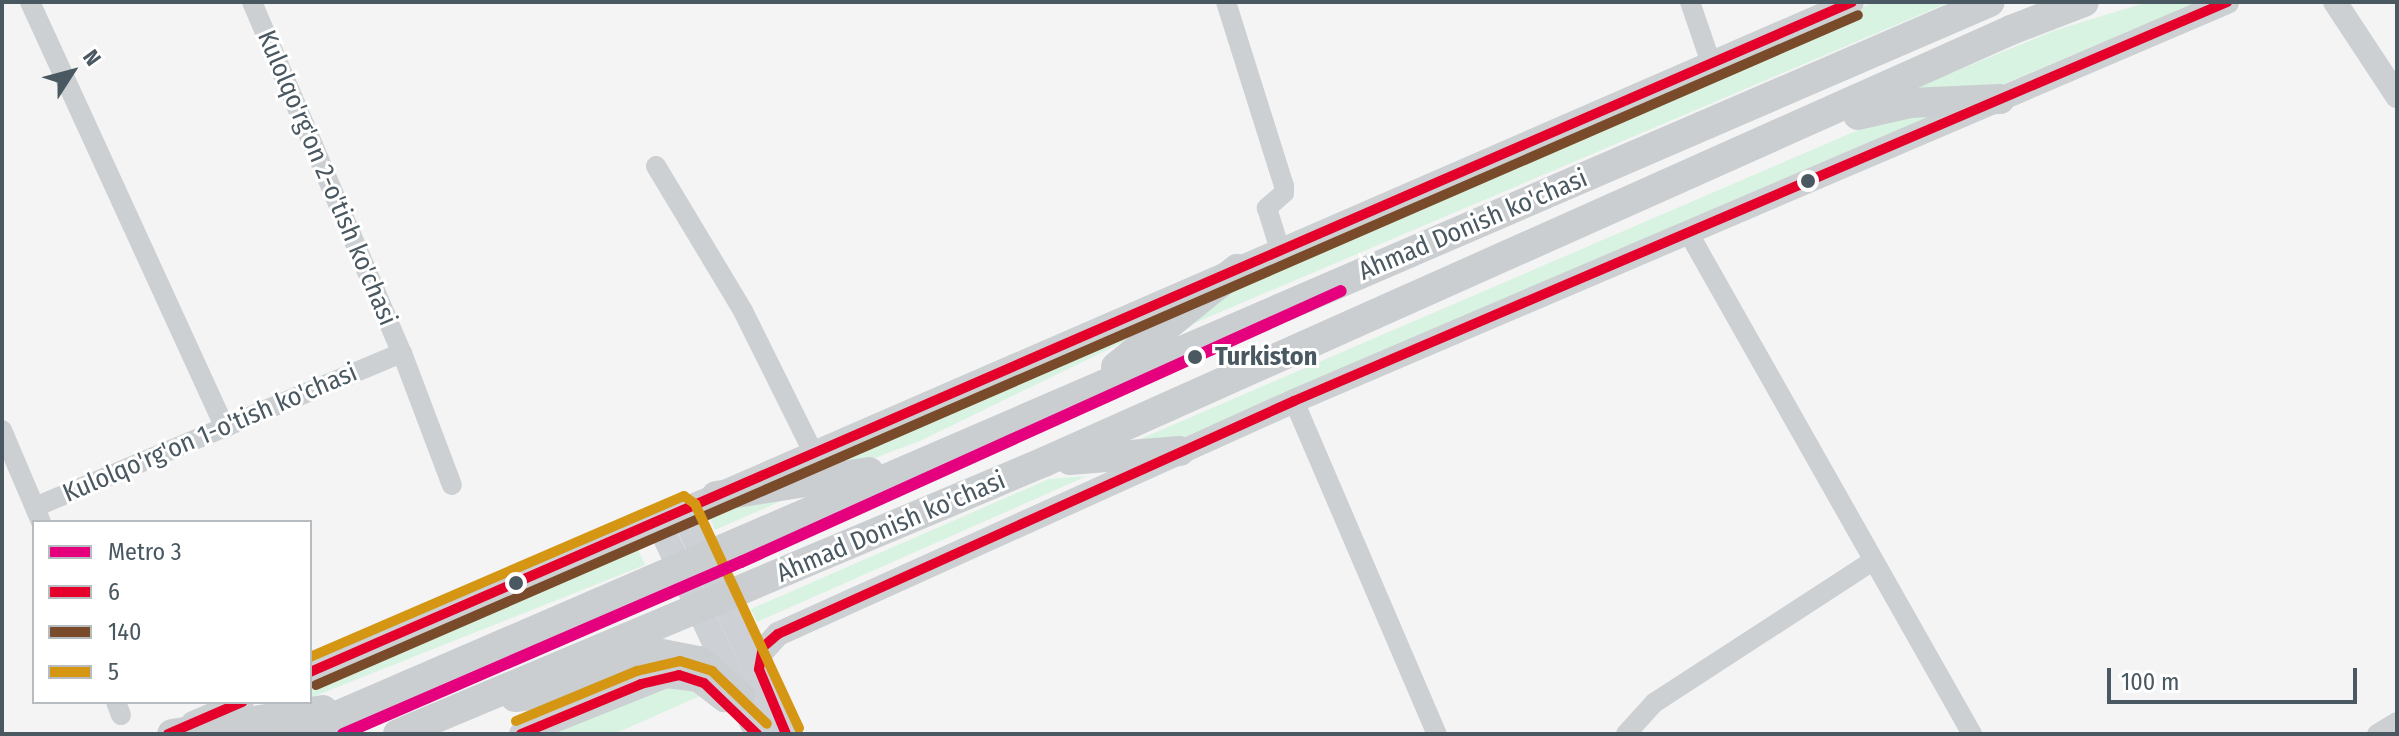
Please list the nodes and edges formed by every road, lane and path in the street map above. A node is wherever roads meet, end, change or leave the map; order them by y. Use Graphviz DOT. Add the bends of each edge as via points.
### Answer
graph roads {
  1 [pos="30,2"];
  2 [pos="252,2"];
  3 [pos="1690,2"];
  4 [pos="1852,2"];
  5 [pos="1990,2"];
  6 [pos="2084,2"];
  7 [pos="2227,2"];
  8 [pos="2335,2"];
  9 [pos="1228,3"];
  10 [pos="1711,63"];
  11 [pos="2397,96"];
  12 [pos="2000,99"];
  13 [pos="1798,129"];
  14 [pos="656,166"];
  15 [pos="1688,232"];
  16 [pos="1280,250"];
  17 [pos="1237,269"];
  18 [pos="402,353"];
  19 [pos="1086,391"];
  20 [pos="1294,401"];
  21 [pos="225,428"];
  22 [pos="2,430"];
  23 [pos="1180,451"];
  24 [pos="813,452"];
  25 [pos="1044,462"];
  26 [pos="914,465"];
  27 [pos="452,485"];
  28 [pos="716,496"];
  29 [pos="682,510"];
  30 [pos="38,514"];
  31 [pos="658,521"];
  32 [pos="691,561"];
  33 [pos="1871,562"];
  34 [pos="711,604"];
  35 [pos="312,671"];
  36 [pos="751,690"];
  37 [pos="474,703"];
  38 [pos="238,704"];
  39 [pos="365,704"];
  40 [pos="2397,722"];
  41 [pos="170,734"];
  42 [pos="295,734"];
  43 [pos="398,734"];
  44 [pos="447,734"];
  45 [pos="521,734"];
  46 [pos="758,734"];
  47 [pos="786,734"];
  48 [pos="1437,734"];
  49 [pos="1626,734"];
  50 [pos="1972,734"];
  51 [pos="2377,734"];
  1 -- 21 [label="street"];
  2 -- 18 [label="street, Kulolqo'rg'on 2-o'tish ko'chasi"];
  3 -- 10 [label="street"];
  4 -- 10 [label="street, Ahmad Donish ko'chasi"];
  5 -- 19 [label="main road, Ahmad Donish ko'chasi"];
  6 -- 13 [label="main road, Ahmad Donish ko'chasi" via="2011,30"];
  7 -- 12 [label="street, Ahmad Donish ko'chasi"];
  8 -- 11 [label="street"];
  9 -- 16 [label="street" via="1284,186 1284,193 1267,208"];
  10 -- 16 [label="street, Ahmad Donish ko'chasi"];
  12 -- 13 [label="main road" via="1910,103"];
  12 -- 15 [label="street, Ahmad Donish ko'chasi"];
  13 -- 25 [label="main road, Ahmad Donish ko'chasi"];
  14 -- 24 [label="street" via="743,311"];
  15 -- 20 [label="street, Ahmad Donish ko'chasi"];
  15 -- 33 [label="street"];
  16 -- 17 [label="street, Ahmad Donish ko'chasi"];
  17 -- 19 [label="main road"];
  17 -- 24 [label="street, Ahmad Donish ko'chasi"];
  18 -- 21 [label="street, Kulolqo'rg'on 1-o'tish ko'chasi"];
  18 -- 27 [label="street, Kulolqo'rg'on 2-o'tish ko'chasi"];
  19 -- 26 [label="main road, Ahmad Donish ko'chasi"];
  20 -- 23 [label="street, Ahmad Donish ko'chasi"];
  20 -- 48 [label="street"];
  21 -- 30 [label="street, Kulolqo'rg'on 1-o'tish ko'chasi"];
  22 -- 30 [label="street"];
  23 -- 25 [label="main road"];
  23 -- 36 [label="street, Ahmad Donish ko'chasi" via="778,634 760,654"];
  24 -- 28 [label="street, Ahmad Donish ko'chasi"];
  25 -- 34 [label="main road, Ahmad Donish ko'chasi"];
  26 -- 28 [label="main road"];
  26 -- 32 [label="main road, Ahmad Donish ko'chasi"];
  28 -- 29 [label="street, Ahmad Donish ko'chasi"];
  29 -- 31 [label="street, Ahmad Donish ko'chasi"];
  29 -- 32 [label="main road"];
  31 -- 32 [label="main road"];
  31 -- 35 [label="street, Ahmad Donish ko'chasi"];
  32 -- 34 [label="main road"];
  32 -- 39 [label="main road, Ahmad Donish ko'chasi"];
  33 -- 49 [label="street" via="1654,703"];
  33 -- 50 [label="street"];
  34 -- 36 [label="main road"];
  34 -- 37 [label="main road, Ahmad Donish ko'chasi"];
  36 -- 37 [label="main road" via="699,661 662,654 640,657 556,692"];
  36 -- 46 [label="main road"];
  36 -- 47 [label="main road"];
  37 -- 43 [label="main road, Ahmad Donish ko'chasi"];
  37 -- 44 [label="main road"];
  38 -- 41 [label="street"];
  39 -- 41 [label="main road"];
  39 -- 42 [label="main road, Ahmad Donish ko'chasi"];
  40 -- 51 [label="street"];
  45 -- 46 [label="street" via="651,680 679,675 698,680"];
}
